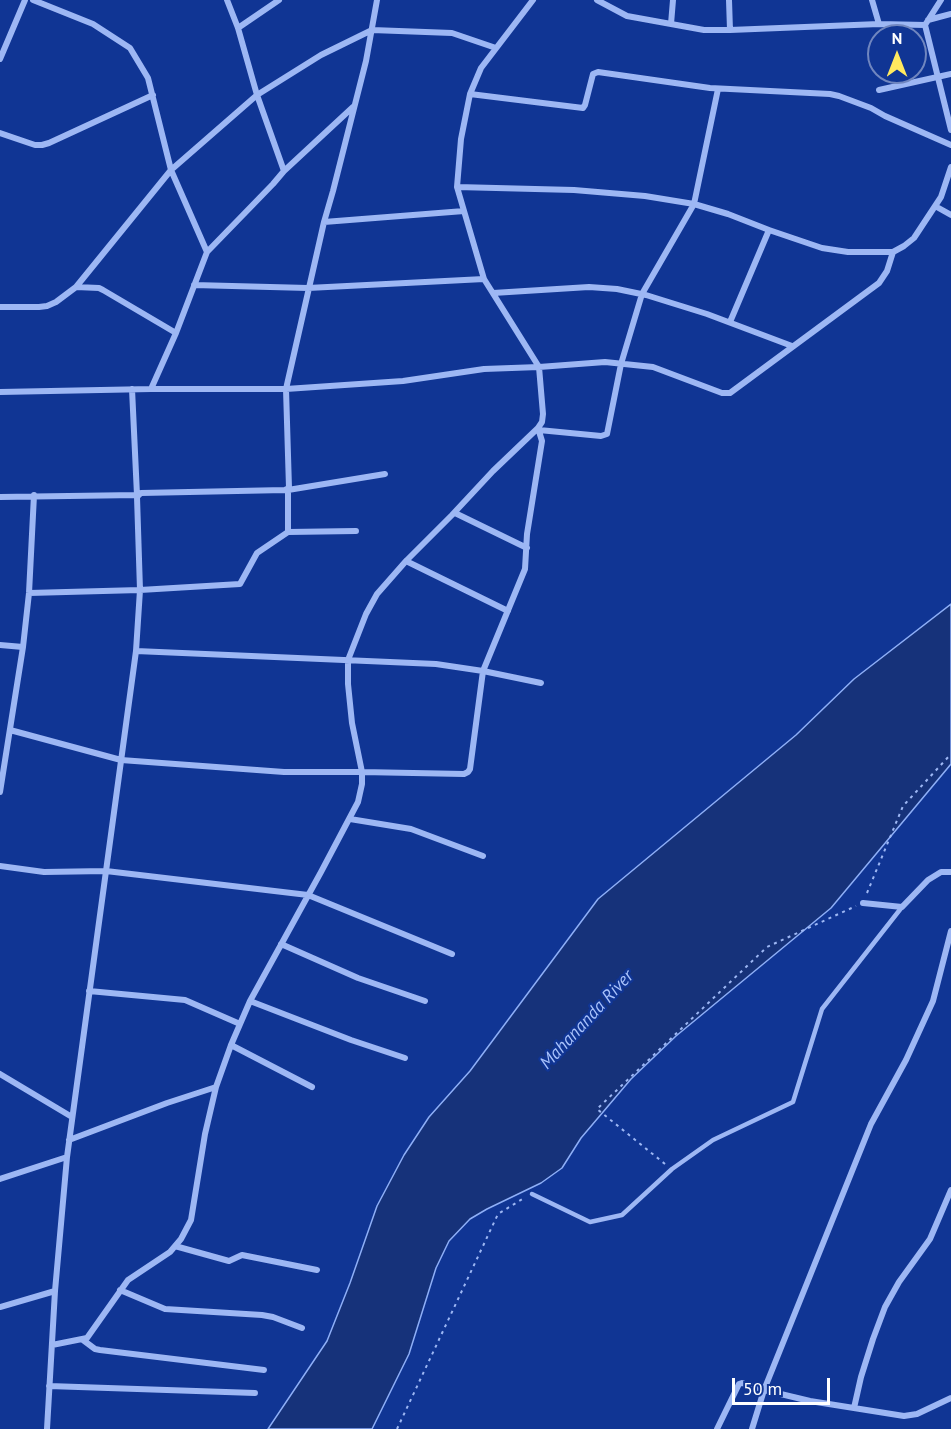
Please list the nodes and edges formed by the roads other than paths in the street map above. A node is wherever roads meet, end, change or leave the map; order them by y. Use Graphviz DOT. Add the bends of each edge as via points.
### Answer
graph roads {
  1 [pos="25,0"];
  2 [pos="33,0"];
  3 [pos="227,0"];
  4 [pos="279,0"];
  5 [pos="377,0"];
  6 [pos="532,0"];
  7 [pos="673,0"];
  8 [pos="729,0"];
  9 [pos="873,0"];
  10 [pos="941,0"];
  11 [pos="599,1"];
  12 [pos="951,14"];
  13 [pos="926,23"];
  14 [pos="671,24"];
  15 [pos="867,24"];
  16 [pos="879,24"];
  17 [pos="238,28"];
  18 [pos="372,30"];
  19 [pos="730,30"];
  20 [pos="496,48"];
  21 [pos="0,58"];
  22 [pos="951,74"];
  23 [pos="938,78"];
  24 [pos="718,88"];
  25 [pos="879,90"];
  26 [pos="470,94"];
  27 [pos="153,95"];
  28 [pos="256,95"];
  29 [pos="353,107"];
  30 [pos="951,130"];
  31 [pos="0,133"];
  32 [pos="951,146"];
  33 [pos="951,167"];
  34 [pos="171,170"];
  35 [pos="284,171"];
  36 [pos="457,187"];
  37 [pos="694,204"];
  38 [pos="935,206"];
  39 [pos="464,211"];
  40 [pos="951,215"];
  41 [pos="324,222"];
  42 [pos="769,230"];
  43 [pos="207,252"];
  44 [pos="893,252"];
  45 [pos="484,279"];
  46 [pos="194,285"];
  47 [pos="76,287"];
  48 [pos="308,288"];
  49 [pos="493,293"];
  50 [pos="642,294"];
  51 [pos="0,307"];
  52 [pos="730,322"];
  53 [pos="176,333"];
  54 [pos="792,346"];
  55 [pos="621,363"];
  56 [pos="539,367"];
  57 [pos="151,389"];
  58 [pos="286,389"];
  59 [pos="132,390"];
  60 [pos="0,392"];
  61 [pos="539,429"];
  62 [pos="385,474"];
  63 [pos="288,490"];
  64 [pos="34,495"];
  65 [pos="137,495"];
  66 [pos="0,497"];
  67 [pos="455,513"];
  68 [pos="356,531"];
  69 [pos="288,532"];
  70 [pos="526,548"];
  71 [pos="406,561"];
  72 [pos="140,590"];
  73 [pos="29,593"];
  74 [pos="508,611"];
  75 [pos="0,645"];
  76 [pos="23,647"];
  77 [pos="136,651"];
  78 [pos="348,660"];
  79 [pos="483,671"];
  80 [pos="540,683"];
  81 [pos="10,730"];
  82 [pos="121,760"];
  83 [pos="2,762"];
  84 [pos="362,772"];
  85 [pos="0,792"];
  86 [pos="350,819"];
  87 [pos="483,856"];
  88 [pos="0,866"];
  89 [pos="106,871"];
  90 [pos="951,872"];
  91 [pos="308,895"];
  92 [pos="862,903"];
  93 [pos="902,907"];
  94 [pos="951,931"];
  95 [pos="281,944"];
  96 [pos="452,954"];
  97 [pos="89,991"];
  98 [pos="250,1001"];
  99 [pos="425,1001"];
  100 [pos="240,1024"];
  101 [pos="231,1045"];
  102 [pos="405,1058"];
  103 [pos="0,1074"];
  104 [pos="216,1087"];
  105 [pos="312,1087"];
  106 [pos="72,1117"];
  107 [pos="69,1140"];
  108 [pos="67,1157"];
  109 [pos="0,1179"];
  110 [pos="951,1190"];
  111 [pos="532,1194"];
  112 [pos="175,1246"];
  113 [pos="317,1270"];
  114 [pos="120,1290"];
  115 [pos="56,1292"];
  116 [pos="0,1307"];
  117 [pos="302,1328"];
  118 [pos="83,1340"];
  119 [pos="52,1345"];
  120 [pos="264,1370"];
  121 [pos="50,1386"];
  122 [pos="764,1390"];
  123 [pos="255,1393"];
  124 [pos="951,1398"];
  125 [pos="854,1408"];
  126 [pos="47,1429"];
  127 [pos="717,1429"];
  128 [pos="752,1429"];
  1 -- 21 [label="street"];
  2 -- 27 [label="street" via="93,24 130,48"];
  3 -- 17 [label="street"];
  4 -- 17 [label="street"];
  5 -- 18 [label="street"];
  6 -- 20 [label="street"];
  7 -- 14 [label="street"];
  8 -- 19 [label="street"];
  9 -- 16 [label="street"];
  10 -- 13 [label="street"];
  11 -- 14 [label="street" via="627,16"];
  12 -- 13 [label="street"];
  13 -- 16 [label="street"];
  13 -- 23 [label="street"];
  14 -- 19 [label="street"];
  15 -- 19 [label="street"];
  17 -- 28 [label="street"];
  18 -- 20 [label="street" via="452,33"];
  18 -- 28 [label="street" via="321,55"];
  18 -- 29 [label="street"];
  20 -- 26 [label="street"];
  22 -- 23 [label="street"];
  23 -- 25 [label="street"];
  23 -- 30 [label="street"];
  24 -- 26 [label="street" via="596,72 581,108"];
  24 -- 32 [label="street" via="835,95"];
  24 -- 37 [label="street"];
  26 -- 36 [label="street"];
  27 -- 31 [label="street" via="49,144 35,145"];
  27 -- 34 [label="street"];
  28 -- 34 [label="street"];
  28 -- 35 [label="street"];
  29 -- 35 [label="street"];
  29 -- 41 [label="street"];
  33 -- 38 [label="street"];
  34 -- 43 [label="street"];
  34 -- 47 [label="street"];
  35 -- 43 [label="street"];
  36 -- 37 [label="street" via="574,190"];
  36 -- 39 [label="street"];
  37 -- 42 [label="street"];
  37 -- 50 [label="street"];
  38 -- 40 [label="street"];
  38 -- 44 [label="street" via="914,238"];
  39 -- 41 [label="street"];
  39 -- 45 [label="street"];
  41 -- 48 [label="street"];
  42 -- 44 [label="street" via="822,248"];
  42 -- 52 [label="street"];
  43 -- 46 [label="street"];
  44 -- 54 [label="street" via="879,283"];
  45 -- 48 [label="street"];
  45 -- 49 [label="street"];
  46 -- 48 [label="street"];
  46 -- 53 [label="street"];
  47 -- 51 [label="street" via="47,306"];
  47 -- 53 [label="street" via="99,288"];
  48 -- 58 [label="street"];
  49 -- 50 [label="street" via="590,287"];
  49 -- 56 [label="street"];
  50 -- 52 [label="street"];
  50 -- 55 [label="street"];
  52 -- 54 [label="street"];
  53 -- 57 [label="street"];
  54 -- 55 [label="street" via="729,393 653,367"];
  55 -- 56 [label="street"];
  55 -- 61 [label="street" via="606,435"];
  56 -- 58 [label="street"];
  56 -- 61 [label="street" via="543,418"];
  57 -- 58 [label="street"];
  57 -- 59 [label="street"];
  58 -- 63 [label="street"];
  59 -- 60 [label="street"];
  59 -- 65 [label="street"];
  61 -- 67 [label="street"];
  61 -- 70 [label="street" via="542,441"];
  62 -- 63 [label="street"];
  63 -- 65 [label="street"];
  63 -- 69 [label="street"];
  64 -- 65 [label="street"];
  64 -- 66 [label="street"];
  64 -- 73 [label="street"];
  65 -- 72 [label="street"];
  67 -- 70 [label="street"];
  67 -- 71 [label="street"];
  68 -- 69 [label="street"];
  69 -- 72 [label="street" via="257,553 240,584"];
  70 -- 74 [label="street" via="525,569"];
  71 -- 74 [label="street"];
  71 -- 78 [label="street" via="377,594"];
  72 -- 73 [label="street"];
  72 -- 77 [label="street"];
  73 -- 76 [label="street"];
  74 -- 79 [label="street"];
  75 -- 76 [label="street"];
  76 -- 81 [label="street"];
  77 -- 78 [label="street"];
  77 -- 82 [label="street"];
  78 -- 79 [label="street" via="436,664"];
  78 -- 84 [label="street" via="352,723"];
  79 -- 80 [label="street"];
  79 -- 84 [label="street" via="468,772"];
  81 -- 82 [label="street"];
  81 -- 83 [label="street"];
  82 -- 84 [label="street" via="284,772"];
  82 -- 89 [label="street"];
  83 -- 85 [label="street"];
  84 -- 86 [label="street"];
  86 -- 87 [label="street" via="411,829"];
  86 -- 91 [label="street"];
  88 -- 89 [label="street" via="44,872"];
  89 -- 91 [label="street"];
  89 -- 97 [label="street"];
  90 -- 93 [label="street" via="941,872 928,880"];
  91 -- 95 [label="street"];
  91 -- 96 [label="street"];
  92 -- 93 [label="street"];
  93 -- 111 [label="lane" via="822,1009 793,1102 713,1140 672,1169 622,1215 590,1222"];
  94 -- 122 [label="street" via="933,1001 871,1124"];
  95 -- 98 [label="street"];
  95 -- 99 [label="street" via="358,978"];
  97 -- 100 [label="street" via="185,1000"];
  97 -- 106 [label="street"];
  98 -- 100 [label="street"];
  98 -- 102 [label="street"];
  100 -- 101 [label="street"];
  101 -- 104 [label="street"];
  101 -- 105 [label="street"];
  103 -- 106 [label="street"];
  104 -- 107 [label="street"];
  104 -- 112 [label="street" via="191,1220"];
  106 -- 107 [label="street"];
  107 -- 108 [label="street"];
  108 -- 109 [label="street"];
  108 -- 115 [label="street"];
  110 -- 125 [label="street" via="930,1239 885,1307"];
  112 -- 113 [label="street" via="229,1261 242,1255"];
  112 -- 114 [label="street" via="132,1276"];
  114 -- 117 [label="street" via="165,1309 262,1315"];
  114 -- 118 [label="street"];
  115 -- 116 [label="street"];
  115 -- 119 [label="street"];
  118 -- 119 [label="street"];
  118 -- 120 [label="street" via="100,1350"];
  119 -- 121 [label="street"];
  121 -- 123 [label="street"];
  121 -- 126 [label="street"];
  122 -- 125 [label="street"];
  122 -- 127 [label="street" via="739,1384"];
  122 -- 128 [label="street"];
  124 -- 125 [label="street" via="904,1416"];
}
